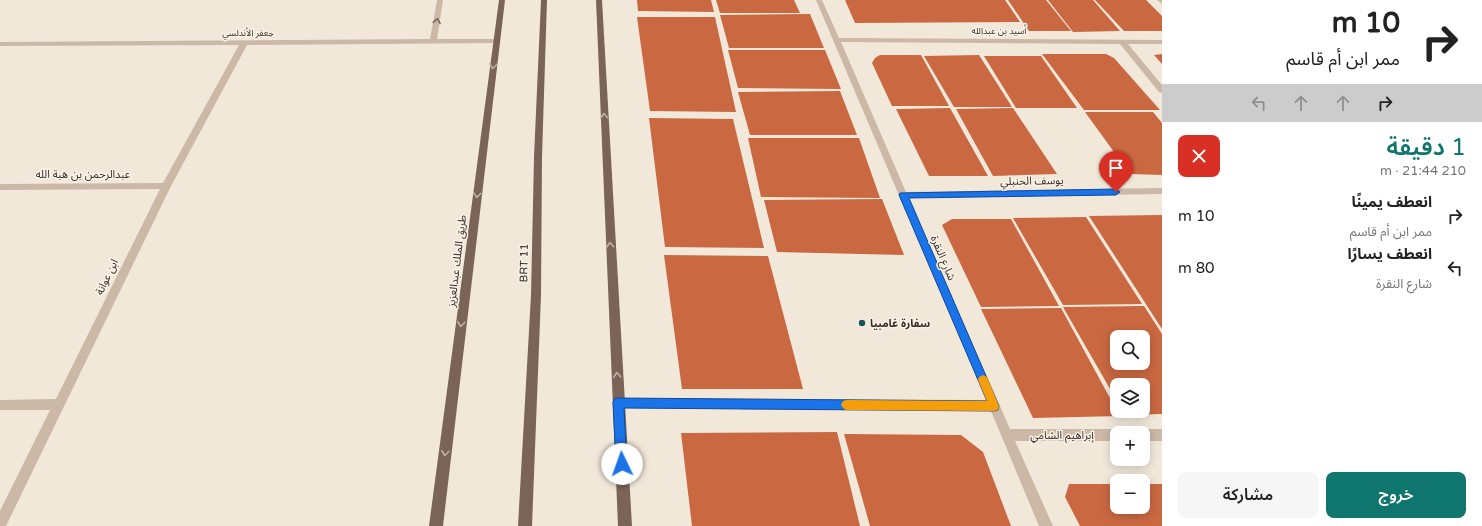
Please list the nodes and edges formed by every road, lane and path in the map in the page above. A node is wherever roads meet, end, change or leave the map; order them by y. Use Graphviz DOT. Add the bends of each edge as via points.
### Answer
graph roads {
  1 [pos="440,0"];
  2 [pos="502,0"];
  3 [pos="544,0"];
  4 [pos="599,0"];
  5 [pos="819,0"];
  6 [pos="1160,0"];
  7 [pos="1162,2"];
  8 [pos="836,40"];
  9 [pos="496,41"];
  10 [pos="433,42"];
  11 [pos="1122,42"];
  12 [pos="1162,42"];
  13 [pos="244,43"];
  14 [pos="0,44"];
  15 [pos="1162,90"];
  16 [pos="166,186"];
  17 [pos="0,187"];
  18 [pos="1162,191"];
  19 [pos="903,195"];
  20 [pos="618,403"];
  21 [pos="58,404"];
  22 [pos="0,405"];
  23 [pos="994,406"];
  24 [pos="1007,435"];
  25 [pos="1110,435"];
  26 [pos="1150,435"];
  27 [pos="1162,435"];
  28 [pos="0,526"];
  29 [pos="436,526"];
  30 [pos="525,526"];
  31 [pos="625,526"];
  32 [pos="1046,526"];
  10 -- 1 [label="street, one-way"];
  2 -- 9 [label="main road, طريق الملك عبدالعزيز"];
  3 -- 30 [label="main road, BRT 11" via="536,295"];
  20 -- 4 [label="main road, one-way"];
  5 -- 8 [label="street, شارع النقرة"];
  6 -- 7 [label="street"];
  8 -- 11 [label="street, أسيد بن عبدالله"];
  8 -- 19 [label="street, شارع النقرة"];
  9 -- 10 [label="street, جعفر الأندلسي"];
  9 -- 29 [label="main road, طريق الملك عبدالعزيز, one-way"];
  10 -- 13 [label="street, جعفر الأندلسي"];
  11 -- 12 [label="street, أسيد بن عبدالله"];
  11 -- 15 [label="street"];
  13 -- 14 [label="street, جعفر الأندلسي"];
  13 -- 16 [label="street, ابن عوانة"];
  16 -- 17 [label="street, عبدالرحمن بن هبة الله"];
  16 -- 21 [label="street, ابن عوانة"];
  18 -- 19 [label="street, يوسف الحنبلي"];
  19 -- 23 [label="street, شارع النقرة"];
  20 -- 23 [label="street"];
  20 -- 31 [label="main road"];
  21 -- 22 [label="street"];
  21 -- 28 [label="street, ابن عوانة"];
  23 -- 24 [label="street, شارع النقرة"];
  24 -- 25 [label="street, إبراهيم الشامي"];
  24 -- 32 [label="street, شارع النقرة"];
  26 -- 27 [label="street"];
}
